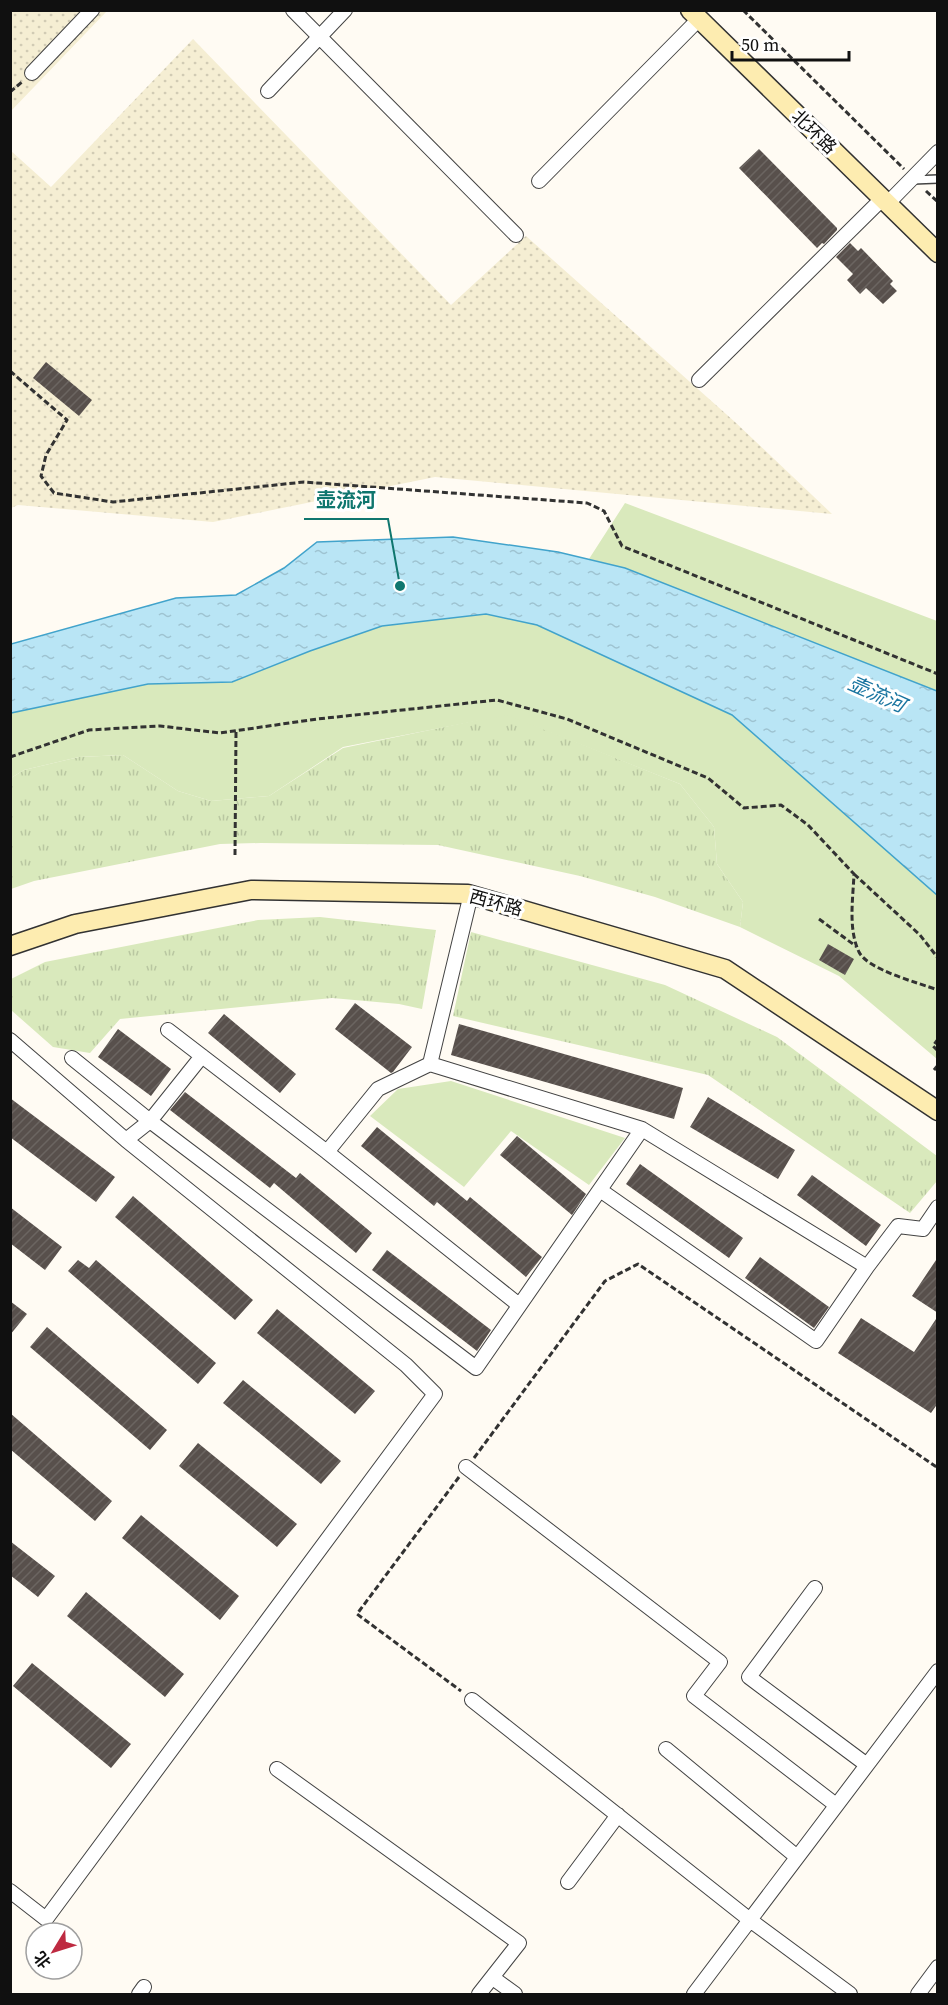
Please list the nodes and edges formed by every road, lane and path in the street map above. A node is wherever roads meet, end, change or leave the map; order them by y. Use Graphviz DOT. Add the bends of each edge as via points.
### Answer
graph roads {
  1 [pos="92,10"];
  2 [pos="293,10"];
  3 [pos="345,10"];
  4 [pos="743,10"];
  5 [pos="694,15"];
  6 [pos="320,36"];
  7 [pos="32,73"];
  8 [pos="268,91"];
  9 [pos="938,152"];
  10 [pos="913,179"];
  11 [pos="938,179"];
  12 [pos="539,181"];
  13 [pos="885,201"];
  14 [pos="938,202"];
  15 [pos="516,235"];
  16 [pos="938,253"];
  17 [pos="10,371"];
  18 [pos="699,380"];
  19 [pos="938,674"];
  20 [pos="236,731"];
  21 [pos="10,757"];
  22 [pos="235,855"];
  23 [pos="854,874"];
  24 [pos="471,894"];
  25 [pos="819,919"];
  26 [pos="10,946"];
  27 [pos="858,948"];
  28 [pos="938,958"];
  29 [pos="938,990"];
  30 [pos="168,1030"];
  31 [pos="938,1039"];
  32 [pos="10,1040"];
  33 [pos="938,1050"];
  34 [pos="202,1056"];
  35 [pos="72,1059"];
  36 [pos="430,1064"];
  37 [pos="938,1065"];
  38 [pos="934,1070"];
  39 [pos="938,1111"];
  40 [pos="150,1121"];
  41 [pos="642,1129"];
  42 [pos="126,1140"];
  43 [pos="327,1152"];
  44 [pos="600,1190"];
  45 [pos="938,1207"];
  46 [pos="867,1266"];
  47 [pos="519,1305"];
  48 [pos="466,1467"];
  49 [pos="938,1468"];
  50 [pos="814,1588"];
  51 [pos="938,1671"];
  52 [pos="472,1700"];
  53 [pos="666,1749"];
  54 [pos="867,1765"];
  55 [pos="277,1769"];
  56 [pos="836,1806"];
  57 [pos="618,1815"];
  58 [pos="797,1857"];
  59 [pos="568,1882"];
  60 [pos="10,1891"];
  61 [pos="750,1920"];
  62 [pos="938,1967"];
  63 [pos="493,1978"];
  64 [pos="479,1995"];
  65 [pos="515,1995"];
  66 [pos="694,1995"];
  67 [pos="850,1995"];
  68 [pos="918,1995"];
  1 -- 7 [label="street"];
  2 -- 6 [label="street"];
  3 -- 6 [label="street"];
  4 -- 10 [label="path"];
  5 -- 12 [label="street"];
  5 -- 13 [label="main road, 北环路"];
  6 -- 8 [label="street"];
  6 -- 15 [label="street"];
  9 -- 10 [label="street"];
  10 -- 11 [label="lane"];
  10 -- 13 [label="street"];
  10 -- 14 [label="path"];
  13 -- 16 [label="main road, 北环路"];
  13 -- 18 [label="street"];
  17 -- 19 [label="path" via="67,420 46,455 41,476 54,493 113,502 304,482 586,503 604,511 622,546"];
  20 -- 21 [label="path" via="220,733 160,726 89,730"];
  20 -- 22 [label="path"];
  20 -- 23 [label="path" via="497,700 567,719 708,778 744,808 781,805 808,825"];
  23 -- 27 [label="path" via="852,921"];
  23 -- 28 [label="path" via="920,935"];
  24 -- 26 [label="main road, 西环路" via="251,890 75,924"];
  24 -- 36 [label="street"];
  24 -- 39 [label="main road, 西环路" via="725,969"];
  25 -- 27 [label="path"];
  27 -- 29 [label="path" via="875,966"];
  30 -- 34 [label="street"];
  31 -- 33 [label="path" via="933,1046"];
  32 -- 42 [label="street"];
  34 -- 40 [label="street"];
  34 -- 43 [label="street"];
  35 -- 40 [label="street"];
  36 -- 41 [label="street"];
  36 -- 43 [label="street" via="378,1089"];
  37 -- 38 [label="path"];
  40 -- 42 [label="street"];
  40 -- 47 [label="street" via="476,1368"];
  41 -- 44 [label="street"];
  41 -- 46 [label="street"];
  42 -- 60 [label="street" via="406,1365 435,1394 46,1919"];
  43 -- 47 [label="street"];
  44 -- 46 [label="street" via="816,1341"];
  44 -- 47 [label="street"];
  45 -- 46 [label="street" via="923,1229 898,1226"];
  48 -- 49 [label="path" via="605,1281 638,1264"];
  48 -- 52 [label="path" via="357,1614"];
  48 -- 56 [label="street" via="720,1662 694,1696"];
  50 -- 54 [label="street" via="748,1677"];
  51 -- 54 [label="street"];
  52 -- 57 [label="street"];
  53 -- 58 [label="street"];
  54 -- 56 [label="street"];
  55 -- 63 [label="street" via="519,1943"];
  56 -- 58 [label="street"];
  57 -- 59 [label="street"];
  57 -- 61 [label="street"];
  58 -- 61 [label="street"];
  61 -- 66 [label="street"];
  61 -- 67 [label="street"];
  62 -- 68 [label="street"];
  63 -- 64 [label="street"];
  63 -- 65 [label="street"];
}
